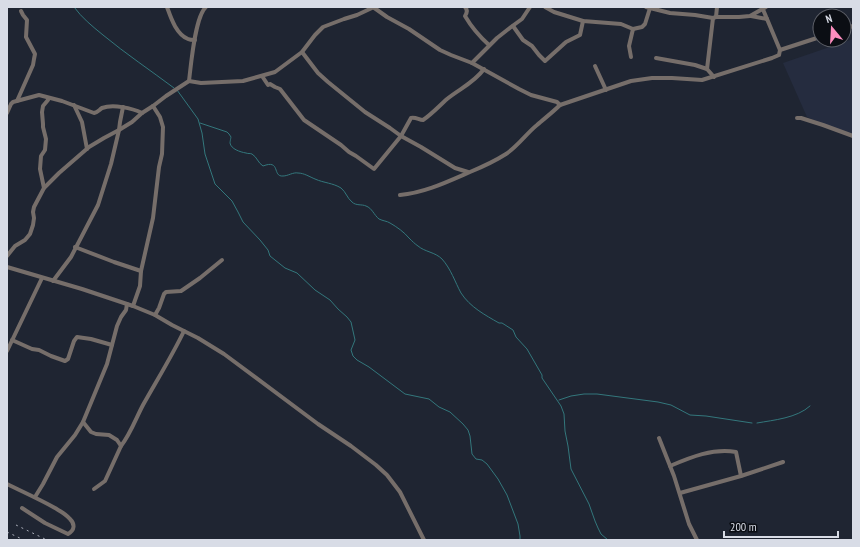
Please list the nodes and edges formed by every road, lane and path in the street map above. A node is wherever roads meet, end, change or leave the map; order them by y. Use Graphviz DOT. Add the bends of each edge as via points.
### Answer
graph roads {
  1 [pos="167,7"];
  2 [pos="206,7"];
  3 [pos="373,7"];
  4 [pos="465,7"];
  5 [pos="530,7"];
  6 [pos="545,7"];
  7 [pos="671,7"];
  8 [pos="717,7"];
  9 [pos="764,7"];
  10 [pos="648,8"];
  11 [pos="21,11"];
  12 [pos="670,13"];
  13 [pos="750,16"];
  14 [pos="715,18"];
  15 [pos="767,19"];
  16 [pos="583,21"];
  17 [pos="513,26"];
  18 [pos="633,29"];
  19 [pos="195,40"];
  20 [pos="812,40"];
  21 [pos="489,45"];
  22 [pos="780,50"];
  23 [pos="302,52"];
  24 [pos="631,57"];
  25 [pos="656,58"];
  26 [pos="472,63"];
  27 [pos="595,66"];
  28 [pos="484,69"];
  29 [pos="707,69"];
  30 [pos="262,76"];
  31 [pos="714,77"];
  32 [pos="189,81"];
  33 [pos="606,90"];
  34 [pos="48,98"];
  35 [pos="17,101"];
  36 [pos="74,105"];
  37 [pos="560,105"];
  38 [pos="153,106"];
  39 [pos="122,107"];
  40 [pos="7,113"];
  41 [pos="142,113"];
  42 [pos="797,118"];
  43 [pos="119,130"];
  44 [pos="401,136"];
  45 [pos="853,136"];
  46 [pos="87,149"];
  47 [pos="468,173"];
  48 [pos="44,188"];
  49 [pos="400,195"];
  50 [pos="75,247"];
  51 [pos="7,256"];
  52 [pos="222,260"];
  53 [pos="7,267"];
  54 [pos="140,271"];
  55 [pos="42,278"];
  56 [pos="53,281"];
  57 [pos="127,304"];
  58 [pos="133,306"];
  59 [pos="155,315"];
  60 [pos="184,331"];
  61 [pos="12,340"];
  62 [pos="112,345"];
  63 [pos="7,351"];
  64 [pos="83,422"];
  65 [pos="658,438"];
  66 [pos="121,446"];
  67 [pos="783,462"];
  68 [pos="670,466"];
  69 [pos="741,476"];
  70 [pos="7,484"];
  71 [pos="94,489"];
  72 [pos="680,494"];
  73 [pos="35,497"];
  74 [pos="22,508"];
  75 [pos="424,540"];
  76 [pos="697,540"];
  1 -- 19 [label="street" via="177,29 188,39"];
  2 -- 19 [label="street" via="198,23"];
  3 -- 23 [label="street" via="323,27"];
  3 -- 26 [label="street" via="440,50"];
  4 -- 21 [label="street" via="465,16 471,27"];
  5 -- 17 [label="street" via="522,19"];
  6 -- 16 [label="street"];
  7 -- 12 [label="street"];
  8 -- 14 [label="street"];
  9 -- 13 [label="street"];
  9 -- 15 [label="street"];
  10 -- 12 [label="street"];
  10 -- 18 [label="street" via="645,24"];
  11 -- 35 [label="street" via="28,20 26,37 35,54 33,65"];
  12 -- 14 [label="street"];
  13 -- 14 [label="street"];
  13 -- 15 [label="street"];
  14 -- 29 [label="street"];
  15 -- 22 [label="street"];
  16 -- 17 [label="street" via="580,35 566,42 545,61 523,40"];
  16 -- 18 [label="street" via="621,24"];
  17 -- 21 [label="street"];
  18 -- 24 [label="street" via="629,46"];
  19 -- 32 [label="street"];
  20 -- 22 [label="street"];
  21 -- 26 [label="street"];
  22 -- 31 [label="street" via="779,55"];
  23 -- 30 [label="street" via="275,72"];
  23 -- 44 [label="street" via="328,82 365,112"];
  25 -- 29 [label="street"];
  26 -- 28 [label="street"];
  27 -- 33 [label="street"];
  28 -- 37 [label="street" via="531,95"];
  28 -- 44 [label="street" via="430,116 423,120 411,118"];
  29 -- 31 [label="street"];
  30 -- 32 [label="street" via="243,81"];
  30 -- 44 [label="street" via="268,85 280,89 304,120 374,169"];
  31 -- 33 [label="street" via="702,80 652,78 631,81"];
  32 -- 38 [label="street"];
  33 -- 37 [label="street"];
  34 -- 35 [label="street" via="40,95"];
  34 -- 36 [label="street"];
  34 -- 48 [label="street" via="42,112 46,139 45,150 41,156"];
  35 -- 40 [label="street" via="11,104"];
  36 -- 39 [label="street" via="94,113 103,108"];
  36 -- 46 [label="street" via="82,122"];
  37 -- 47 [label="street" via="512,150"];
  38 -- 41 [label="street"];
  38 -- 54 [label="street" via="163,127 162,154"];
  39 -- 41 [label="street"];
  39 -- 43 [label="street"];
  41 -- 43 [label="street"];
  42 -- 45 [label="street"];
  43 -- 46 [label="street"];
  43 -- 50 [label="street" via="98,205"];
  44 -- 47 [label="street"];
  46 -- 48 [label="street"];
  47 -- 49 [label="street" via="440,185"];
  48 -- 51 [label="street" via="34,208 30,234"];
  50 -- 54 [label="street"];
  50 -- 56 [label="street" via="71,257"];
  52 -- 59 [label="street" via="181,292 166,292"];
  53 -- 55 [label="street"];
  54 -- 58 [label="street" via="140,286"];
  55 -- 56 [label="street"];
  55 -- 61 [label="street"];
  56 -- 57 [label="street"];
  57 -- 58 [label="street"];
  57 -- 62 [label="street"];
  58 -- 59 [label="street"];
  59 -- 60 [label="street"];
  60 -- 66 [label="street" via="141,408 129,436"];
  60 -- 75 [label="street" via="224,354 376,465 400,492"];
  61 -- 62 [label="street" via="65,360 68,359 77,336"];
  61 -- 63 [label="street"];
  62 -- 64 [label="street" via="107,364"];
  64 -- 66 [label="street" via="91,432 109,435"];
  64 -- 73 [label="street" via="57,457"];
  65 -- 68 [label="street"];
  66 -- 71 [label="street" via="105,481"];
  67 -- 69 [label="street"];
  68 -- 69 [label="street" via="690,457 729,451 736,452"];
  68 -- 72 [label="street"];
  69 -- 72 [label="street"];
  70 -- 73 [label="street"];
  72 -- 76 [label="street"];
  73 -- 74 [label="street" via="72,520 72,532 68,534"];
}
